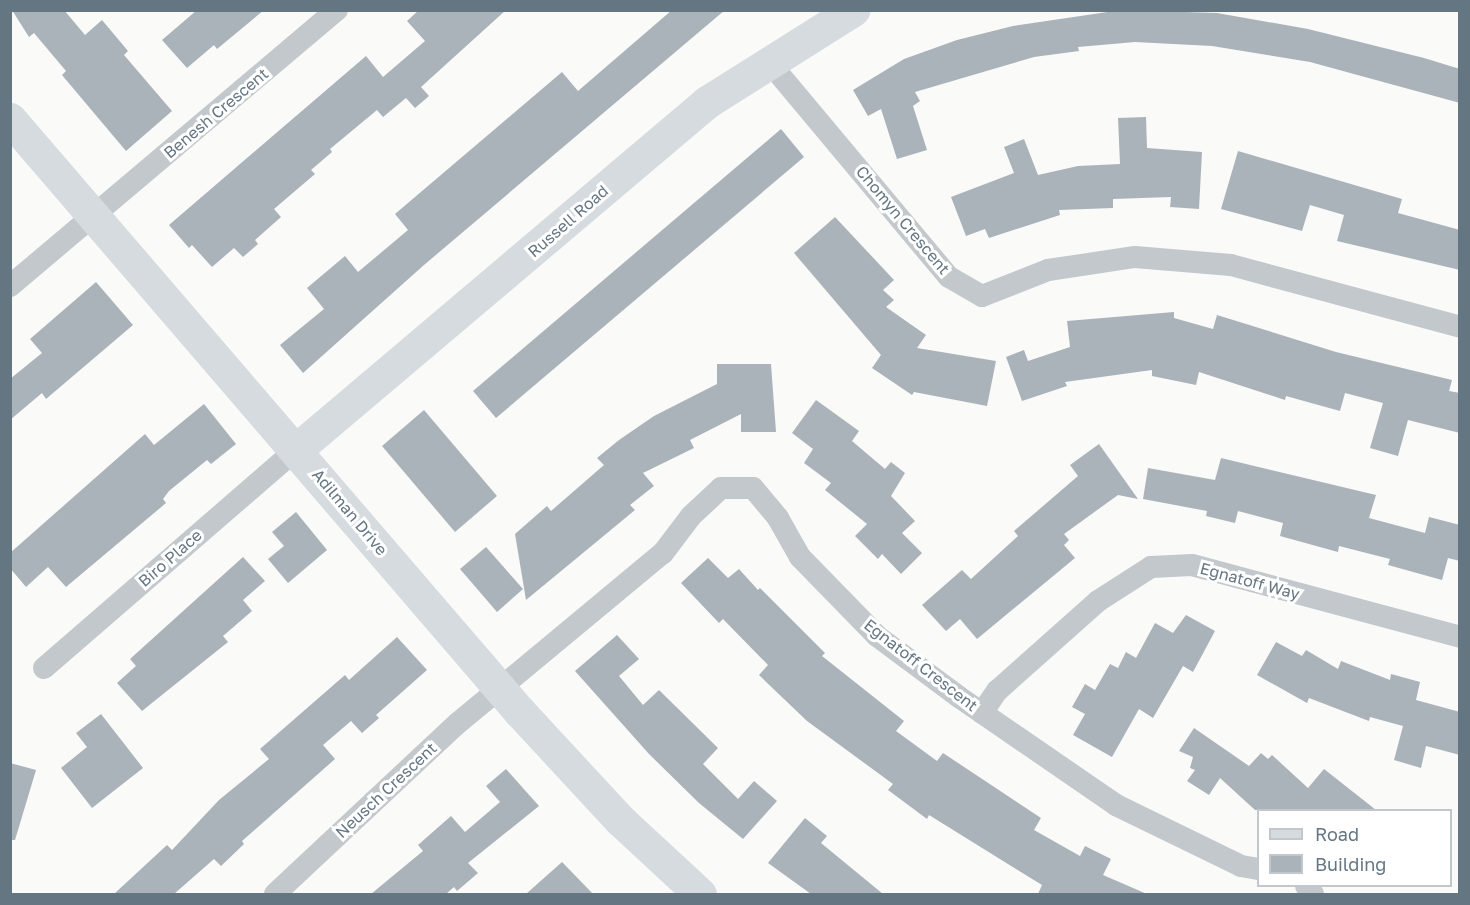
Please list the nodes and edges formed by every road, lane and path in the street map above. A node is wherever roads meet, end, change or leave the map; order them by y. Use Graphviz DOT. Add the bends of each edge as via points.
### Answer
graph roads {
  1 [pos="338,10"];
  2 [pos="853,10"];
  3 [pos="769,62"];
  4 [pos="10,119"];
  5 [pos="95,217"];
  6 [pos="10,286"];
  7 [pos="1460,327"];
  8 [pos="297,449"];
  9 [pos="1460,637"];
  10 [pos="44,668"];
  11 [pos="501,690"];
  12 [pos="982,713"];
  13 [pos="1257,869"];
  14 [pos="275,894"];
  15 [pos="700,894"];
  1 -- 5 [label="street, Benesh Crescent"];
  2 -- 3 [label="street, Russell Road"];
  3 -- 7 [label="street, Chomyn Crescent" via="949,277 982,297 1048,270 1135,257 1231,266"];
  3 -- 8 [label="street, Russell Road" via="707,102"];
  4 -- 5 [label="street, Adilman Drive"];
  5 -- 6 [label="street, Benesh Crescent"];
  5 -- 8 [label="street, Adilman Drive"];
  8 -- 10 [label="street, Biro Place"];
  8 -- 11 [label="street, Adilman Drive"];
  9 -- 12 [label="street, Egnatoff Way" via="1192,565 1151,567 1098,601 997,692"];
  11 -- 12 [label="street, Egnatoff Crescent" via="663,553 691,516 721,488 753,488 778,518 800,557 878,636"];
  11 -- 14 [label="street, Neusch Crescent" via="458,723"];
  11 -- 15 [label="street, Adilman Drive" via="620,820"];
  12 -- 13 [label="street, Egnatoff Crescent" via="1116,805 1241,866"];
}
